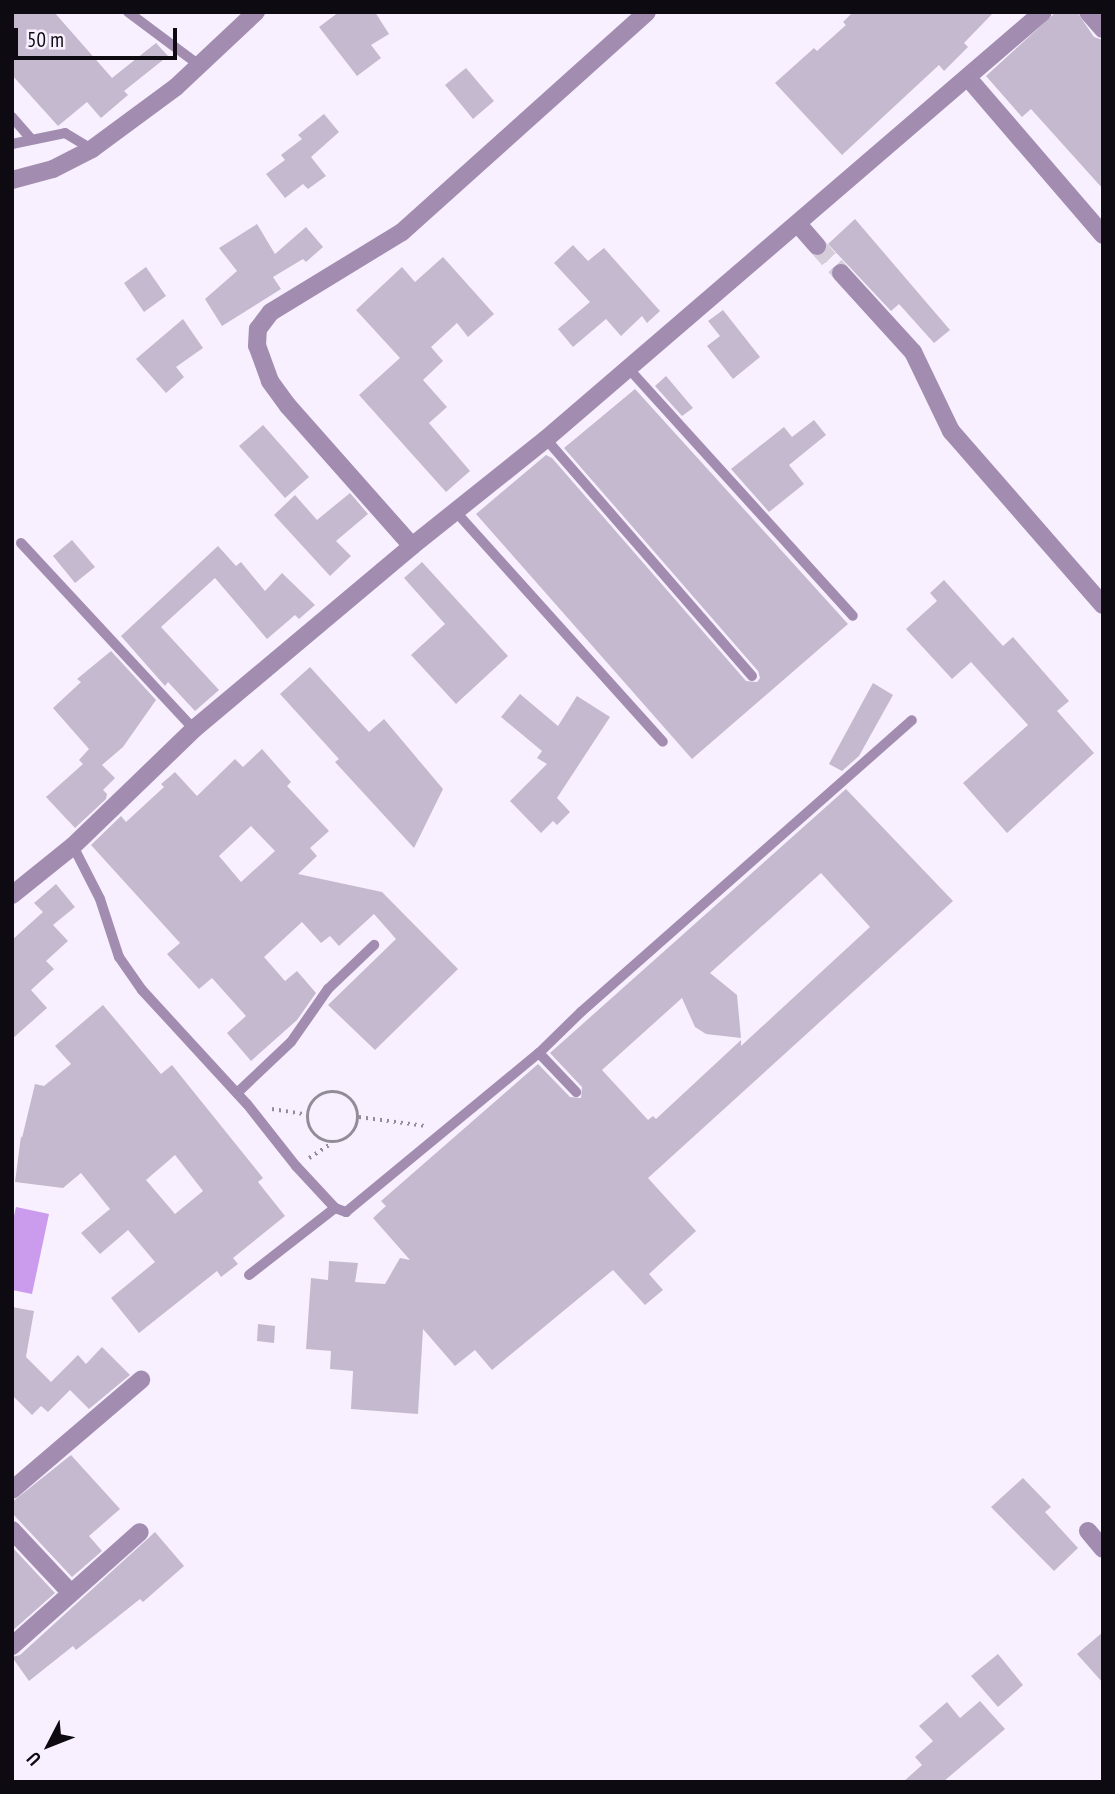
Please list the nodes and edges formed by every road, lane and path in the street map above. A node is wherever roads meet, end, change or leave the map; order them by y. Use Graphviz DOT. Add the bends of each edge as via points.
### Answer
graph roads {
  1 [pos="128,12"];
  2 [pos="256,12"];
  3 [pos="647,12"];
  4 [pos="1042,12"];
  5 [pos="1088,12"];
  6 [pos="1103,29"];
  7 [pos="199,65"];
  8 [pos="968,78"];
  9 [pos="12,117"];
  10 [pos="31,139"];
  11 [pos="12,144"];
  12 [pos="92,149"];
  13 [pos="12,180"];
  14 [pos="798,224"];
  15 [pos="1103,235"];
  16 [pos="817,246"];
  17 [pos="841,273"];
  18 [pos="629,369"];
  19 [pos="546,439"];
  20 [pos="456,512"];
  21 [pos="20,543"];
  22 [pos="412,546"];
  23 [pos="1103,604"];
  24 [pos="853,616"];
  25 [pos="752,676"];
  26 [pos="912,720"];
  27 [pos="194,729"];
  28 [pos="663,742"];
  29 [pos="73,846"];
  30 [pos="12,895"];
  31 [pos="374,945"];
  32 [pos="539,1053"];
  33 [pos="576,1092"];
  34 [pos="237,1093"];
  35 [pos="247,1104"];
  36 [pos="308,1115"];
  37 [pos="359,1117"];
  38 [pos="448,1129"];
  39 [pos="332,1143"];
  40 [pos="296,1166"];
  41 [pos="335,1208"];
  42 [pos="248,1275"];
  43 [pos="141,1380"];
  44 [pos="12,1490"];
  45 [pos="12,1530"];
  46 [pos="1088,1531"];
  47 [pos="140,1532"];
  48 [pos="1103,1549"];
  49 [pos="70,1592"];
  50 [pos="12,1646"];
  1 -- 7 [label="lane"];
  2 -- 7 [label="street"];
  3 -- 22 [label="street" via="402,232 271,312 258,329 257,346 270,381"];
  4 -- 8 [label="street"];
  5 -- 6 [label="street"];
  7 -- 12 [label="street"];
  8 -- 14 [label="street"];
  8 -- 15 [label="street"];
  9 -- 10 [label="lane"];
  10 -- 11 [label="lane"];
  10 -- 12 [label="lane" via="65,133"];
  12 -- 13 [label="street" via="63,165"];
  14 -- 16 [label="street"];
  14 -- 18 [label="street"];
  17 -- 23 [label="street" via="914,352 951,431"];
  18 -- 19 [label="street"];
  18 -- 24 [label="lane"];
  19 -- 20 [label="street"];
  19 -- 25 [label="lane"];
  20 -- 22 [label="street"];
  20 -- 28 [label="lane"];
  21 -- 27 [label="lane"];
  22 -- 27 [label="street"];
  26 -- 32 [label="lane"];
  27 -- 29 [label="street"];
  29 -- 30 [label="street"];
  29 -- 34 [label="lane" via="100,899 119,957 142,990"];
  31 -- 34 [label="lane" via="328,989 291,1042"];
  32 -- 33 [label="lane"];
  32 -- 38 [label="lane"];
  34 -- 35 [label="lane"];
  35 -- 36 [label="path"];
  35 -- 40 [label="lane"];
  36 -- 37 [label="path" via="322,1094 339,1092 353,1101"];
  36 -- 39 [label="path" via="311,1131"];
  37 -- 38 [label="path"];
  37 -- 39 [label="path" via="348,1139"];
  38 -- 41 [label="lane" via="346,1212"];
  39 -- 40 [label="path"];
  40 -- 41 [label="lane"];
  41 -- 42 [label="lane"];
  43 -- 44 [label="street"];
  45 -- 49 [label="street"];
  46 -- 48 [label="street"];
  47 -- 49 [label="street"];
  49 -- 50 [label="street"];
}
